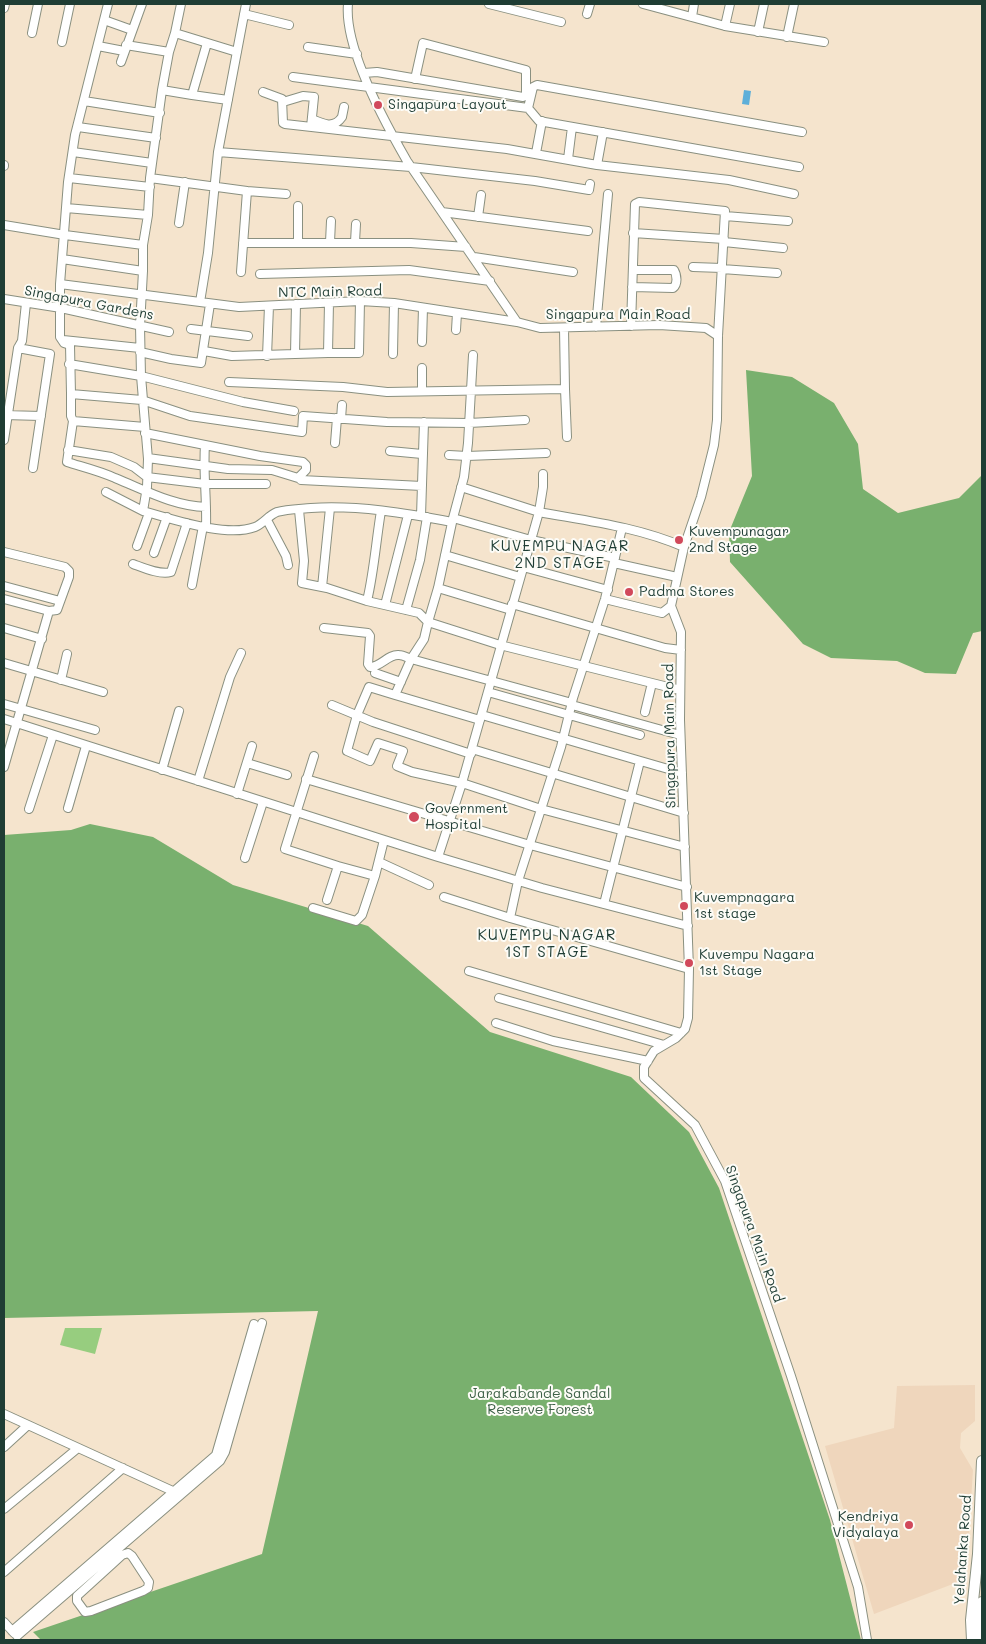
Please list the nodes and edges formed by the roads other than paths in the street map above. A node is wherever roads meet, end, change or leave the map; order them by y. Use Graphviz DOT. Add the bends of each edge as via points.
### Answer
graph roads {
  1 [pos="5,4"];
  2 [pos="38,4"];
  3 [pos="70,4"];
  4 [pos="108,4"];
  5 [pos="142,4"];
  6 [pos="180,4"];
  7 [pos="348,4"];
  8 [pos="489,4"];
  9 [pos="590,4"];
  10 [pos="643,4"];
  11 [pos="694,4"];
  12 [pos="730,4"];
  13 [pos="764,4"];
  14 [pos="794,4"];
  15 [pos="655,5"];
  16 [pos="244,7"];
  17 [pos="4,8"];
  18 [pos="587,14"];
  19 [pos="692,17"];
  20 [pos="104,20"];
  21 [pos="561,22"];
  22 [pos="289,26"];
  23 [pos="725,26"];
  24 [pos="132,30"];
  25 [pos="758,32"];
  26 [pos="32,33"];
  27 [pos="175,33"];
  28 [pos="787,37"];
  29 [pos="62,42"];
  30 [pos="824,42"];
  31 [pos="206,43"];
  32 [pos="98,46"];
  33 [pos="308,47"];
  34 [pos="125,48"];
  35 [pos="169,52"];
  36 [pos="237,52"];
  37 [pos="357,54"];
  38 [pos="121,62"];
  39 [pos="364,73"];
  40 [pos="293,77"];
  41 [pos="416,79"];
  42 [pos="370,87"];
  43 [pos="162,90"];
  44 [pos="263,92"];
  45 [pos="192,95"];
  46 [pos="228,100"];
  47 [pos="84,101"];
  48 [pos="283,102"];
  49 [pos="344,107"];
  50 [pos="528,108"];
  51 [pos="160,113"];
  52 [pos="542,122"];
  53 [pos="312,123"];
  54 [pos="78,127"];
  55 [pos="572,127"];
  56 [pos="603,132"];
  57 [pos="802,132"];
  58 [pos="392,135"];
  59 [pos="156,138"];
  60 [pos="73,152"];
  61 [pos="218,152"];
  62 [pos="536,153"];
  63 [pos="568,159"];
  64 [pos="152,163"];
  65 [pos="597,165"];
  66 [pos="411,167"];
  67 [pos="800,167"];
  68 [pos="68,178"];
  69 [pos="150,178"];
  70 [pos="185,182"];
  71 [pos="590,184"];
  72 [pos="215,186"];
  73 [pos="150,187"];
  74 [pos="247,191"];
  75 [pos="286,194"];
  76 [pos="608,194"];
  77 [pos="794,194"];
  78 [pos="481,195"];
  79 [pos="298,206"];
  80 [pos="66,208"];
  81 [pos="442,212"];
  82 [pos="148,215"];
  83 [pos="726,216"];
  84 [pos="478,217"];
  85 [pos="331,221"];
  86 [pos="788,221"];
  87 [pos="179,223"];
  88 [pos="4,224"];
  89 [pos="356,224"];
  90 [pos="588,231"];
  91 [pos="633,233"];
  92 [pos="65,235"];
  93 [pos="724,240"];
  94 [pos="298,242"];
  95 [pos="330,242"];
  96 [pos="355,242"];
  97 [pos="243,243"];
  98 [pos="143,245"];
  99 [pos="466,247"];
  100 [pos="783,248"];
  101 [pos="474,257"];
  102 [pos="62,259"];
  103 [pos="692,267"];
  104 [pos="722,269"];
  105 [pos="633,270"];
  106 [pos="143,271"];
  107 [pos="241,272"];
  108 [pos="573,272"];
  109 [pos="777,272"];
  110 [pos="260,274"];
  111 [pos="490,281"];
  112 [pos="60,284"];
  113 [pos="632,287"];
  114 [pos="142,295"];
  115 [pos="4,299"];
  116 [pos="200,302"];
  117 [pos="360,302"];
  118 [pos="26,303"];
  119 [pos="329,303"];
  120 [pos="394,303"];
  121 [pos="210,304"];
  122 [pos="296,304"];
  123 [pos="269,306"];
  124 [pos="60,308"];
  125 [pos="423,308"];
  126 [pos="457,313"];
  127 [pos="518,322"];
  128 [pos="140,326"];
  129 [pos="631,326"];
  130 [pos="596,327"];
  131 [pos="191,328"];
  132 [pos="564,328"];
  133 [pos="206,330"];
  134 [pos="456,330"];
  135 [pos="169,332"];
  136 [pos="248,336"];
  137 [pos="718,336"];
  138 [pos="61,340"];
  139 [pos="422,342"];
  140 [pos="18,348"];
  141 [pos="140,350"];
  142 [pos="204,350"];
  143 [pos="328,353"];
  144 [pos="295,354"];
  145 [pos="393,354"];
  146 [pos="473,355"];
  147 [pos="266,356"];
  148 [pos="69,364"];
  149 [pos="422,368"];
  150 [pos="141,376"];
  151 [pos="229,382"];
  152 [pos="565,389"];
  153 [pos="422,390"];
  154 [pos="471,392"];
  155 [pos="70,394"];
  156 [pos="142,400"];
  157 [pos="342,405"];
  158 [pos="294,411"];
  159 [pos="6,416"];
  160 [pos="41,416"];
  161 [pos="339,419"];
  162 [pos="525,420"];
  163 [pos="73,421"];
  164 [pos="424,422"];
  165 [pos="469,424"];
  166 [pos="145,430"];
  167 [pos="567,438"];
  168 [pos="4,440"];
  169 [pos="336,442"];
  170 [pos="205,445"];
  171 [pos="68,450"];
  172 [pos="390,451"];
  173 [pos="546,453"];
  174 [pos="422,454"];
  175 [pos="449,454"];
  176 [pos="467,456"];
  177 [pos="148,458"];
  178 [pos="203,465"];
  179 [pos="33,468"];
  180 [pos="543,474"];
  181 [pos="147,477"];
  182 [pos="301,480"];
  183 [pos="205,484"];
  184 [pos="266,484"];
  185 [pos="422,486"];
  186 [pos="461,488"];
  187 [pos="106,492"];
  188 [pos="146,492"];
  189 [pos="206,507"];
  190 [pos="330,508"];
  191 [pos="299,510"];
  192 [pos="381,511"];
  193 [pos="146,512"];
  194 [pos="539,512"];
  195 [pos="408,514"];
  196 [pos="167,517"];
  197 [pos="424,517"];
  198 [pos="267,520"];
  199 [pos="452,520"];
  200 [pos="187,523"];
  201 [pos="205,526"];
  202 [pos="622,528"];
  203 [pos="531,540"];
  204 [pos="137,546"];
  205 [pos="684,547"];
  206 [pos="4,552"];
  207 [pos="154,553"];
  208 [pos="445,555"];
  209 [pos="614,560"];
  210 [pos="133,564"];
  211 [pos="288,565"];
  212 [pos="524,567"];
  213 [pos="520,577"];
  214 [pos="677,577"];
  215 [pos="192,585"];
  216 [pos="4,586"];
  217 [pos="322,587"];
  218 [pos="438,588"];
  219 [pos="608,590"];
  220 [pos="4,599"];
  221 [pos="605,599"];
  222 [pos="60,601"];
  223 [pos="367,601"];
  224 [pos="385,606"];
  225 [pos="671,606"];
  226 [pos="512,607"];
  227 [pos="406,610"];
  228 [pos="49,612"];
  229 [pos="428,622"];
  230 [pos="4,628"];
  231 [pos="324,628"];
  232 [pos="596,628"];
  233 [pos="42,639"];
  234 [pos="500,645"];
  235 [pos="681,650"];
  236 [pos="241,653"];
  237 [pos="67,654"];
  238 [pos="411,659"];
  239 [pos="4,663"];
  240 [pos="584,666"];
  241 [pos="33,672"];
  242 [pos="375,673"];
  243 [pos="61,680"];
  244 [pos="491,680"];
  245 [pos="401,682"];
  246 [pos="652,683"];
  247 [pos="680,690"];
  248 [pos="103,692"];
  249 [pos="488,692"];
  250 [pos="394,695"];
  251 [pos="4,704"];
  252 [pos="572,704"];
  253 [pos="332,705"];
  254 [pos="21,709"];
  255 [pos="180,711"];
  256 [pos="645,712"];
  257 [pos="356,715"];
  258 [pos="569,716"];
  259 [pos="481,717"];
  260 [pos="4,719"];
  261 [pos="17,723"];
  262 [pos="95,730"];
  263 [pos="53,735"];
  264 [pos="640,735"];
  265 [pos="680,735"];
  266 [pos="564,738"];
  267 [pos="86,746"];
  268 [pos="252,746"];
  269 [pos="471,751"];
  270 [pos="314,756"];
  271 [pos="640,761"];
  272 [pos="247,763"];
  273 [pos="4,767"];
  274 [pos="162,770"];
  275 [pos="682,773"];
  276 [pos="552,774"];
  277 [pos="286,775"];
  278 [pos="306,779"];
  279 [pos="198,781"];
  280 [pos="462,783"];
  281 [pos="237,794"];
  282 [pos="632,798"];
  283 [pos="263,802"];
  284 [pos="28,808"];
  285 [pos="68,808"];
  286 [pos="541,809"];
  287 [pos="296,813"];
  288 [pos="684,813"];
  289 [pos="451,822"];
  290 [pos="623,831"];
  291 [pos="384,840"];
  292 [pos="530,845"];
  293 [pos="685,847"];
  294 [pos="438,857"];
  295 [pos="245,858"];
  296 [pos="379,862"];
  297 [pos="338,866"];
  298 [pos="613,867"];
  299 [pos="375,876"];
  300 [pos="518,881"];
  301 [pos="429,884"];
  302 [pos="687,887"];
  303 [pos="444,897"];
  304 [pos="327,900"];
  305 [pos="604,904"];
  306 [pos="313,908"];
  307 [pos="510,918"];
  308 [pos="688,926"];
  309 [pos="689,969"];
  310 [pos="469,971"];
  311 [pos="499,998"];
  312 [pos="496,1023"];
  313 [pos="681,1033"];
  314 [pos="664,1045"];
  315 [pos="648,1061"];
  316 [pos="258,1323"];
  317 [pos="4,1414"];
  318 [pos="28,1425"];
  319 [pos="4,1447"];
  320 [pos="78,1448"];
  321 [pos="982,1461"];
  322 [pos="124,1468"];
  323 [pos="177,1493"];
  324 [pos="4,1510"];
  325 [pos="980,1554"];
  326 [pos="108,1563"];
  327 [pos="4,1572"];
  328 [pos="982,1602"];
  329 [pos="4,1622"];
  330 [pos="17,1636"];
  331 [pos="867,1640"];
  332 [pos="972,1640"];
  333 [pos="981,1640"];
  1 -- 17 [label="street"];
  2 -- 26 [label="street"];
  3 -- 29 [label="street"];
  4 -- 20 [label="street"];
  5 -- 24 [label="street"];
  6 -- 27 [label="street"];
  7 -- 37 [label="street" via="349,28"];
  8 -- 21 [label="street"];
  9 -- 18 [label="street"];
  10 -- 15 [label="street"];
  11 -- 19 [label="street"];
  12 -- 23 [label="street"];
  13 -- 25 [label="street"];
  14 -- 28 [label="street"];
  15 -- 19 [label="street"];
  16 -- 22 [label="street"];
  16 -- 36 [label="street"];
  19 -- 23 [label="street"];
  20 -- 24 [label="street"];
  20 -- 32 [label="street"];
  23 -- 25 [label="street"];
  24 -- 34 [label="street"];
  25 -- 28 [label="street"];
  27 -- 31 [label="street"];
  27 -- 35 [label="street"];
  28 -- 30 [label="street"];
  31 -- 36 [label="street"];
  31 -- 45 [label="street"];
  32 -- 34 [label="street"];
  32 -- 47 [label="street"];
  33 -- 37 [label="street"];
  34 -- 35 [label="street"];
  34 -- 38 [label="street"];
  35 -- 43 [label="street"];
  36 -- 46 [label="street"];
  37 -- 39 [label="street"];
  39 -- 41 [label="street"];
  39 -- 42 [label="street"];
  40 -- 42 [label="street"];
  41 -- 41 [label="street" via="523,97 526,95 526,70 423,43"];
  42 -- 50 [label="street"];
  42 -- 58 [label="street"];
  43 -- 45 [label="street"];
  43 -- 51 [label="street"];
  44 -- 48 [label="street"];
  45 -- 46 [label="street"];
  46 -- 61 [label="street"];
  47 -- 51 [label="street"];
  47 -- 54 [label="street"];
  48 -- 53 [label="street" via="283,124"];
  48 -- 53 [label="street" via="303,96 314,97"];
  49 -- 53 [label="street" via="342,117 333,125"];
  50 -- 52 [label="street"];
  50 -- 57 [label="street" via="533,87 537,85"];
  51 -- 59 [label="street"];
  52 -- 55 [label="street"];
  52 -- 62 [label="street"];
  53 -- 58 [label="street"];
  54 -- 59 [label="street"];
  54 -- 60 [label="street"];
  55 -- 56 [label="street"];
  55 -- 63 [label="street"];
  56 -- 65 [label="street"];
  56 -- 67 [label="street"];
  58 -- 62 [label="street"];
  58 -- 66 [label="street"];
  59 -- 64 [label="street"];
  60 -- 64 [label="street"];
  60 -- 68 [label="street"];
  61 -- 66 [label="street"];
  61 -- 72 [label="street"];
  62 -- 63 [label="street"];
  63 -- 65 [label="street"];
  64 -- 69 [label="street"];
  65 -- 77 [label="street" via="729,180"];
  66 -- 71 [label="street" via="589,190"];
  66 -- 81 [label="street"];
  68 -- 73 [label="street"];
  68 -- 80 [label="street"];
  69 -- 70 [label="street"];
  69 -- 73 [label="street"];
  70 -- 72 [label="street"];
  70 -- 87 [label="street"];
  72 -- 74 [label="street"];
  72 -- 116 [label="street"];
  73 -- 82 [label="street"];
  74 -- 75 [label="street"];
  74 -- 97 [label="street"];
  76 -- 130 [label="street"];
  78 -- 84 [label="street"];
  79 -- 94 [label="street"];
  80 -- 82 [label="street"];
  80 -- 92 [label="street"];
  81 -- 84 [label="street"];
  81 -- 99 [label="street"];
  82 -- 98 [label="street"];
  83 -- 86 [label="street"];
  83 -- 91 [label="street" via="724,210 636,202"];
  83 -- 93 [label="street"];
  84 -- 90 [label="street"];
  85 -- 95 [label="street"];
  88 -- 92 [label="street"];
  89 -- 96 [label="street"];
  91 -- 93 [label="street"];
  91 -- 105 [label="street"];
  92 -- 98 [label="street"];
  92 -- 102 [label="street"];
  93 -- 100 [label="street"];
  93 -- 104 [label="street"];
  94 -- 95 [label="street"];
  94 -- 97 [label="street"];
  95 -- 96 [label="street"];
  96 -- 99 [label="street"];
  97 -- 107 [label="street"];
  98 -- 106 [label="street"];
  99 -- 101 [label="street"];
  101 -- 108 [label="street"];
  101 -- 111 [label="street"];
  102 -- 106 [label="street"];
  102 -- 112 [label="street"];
  103 -- 104 [label="street"];
  104 -- 109 [label="street"];
  104 -- 137 [label="street"];
  105 -- 113 [label="street"];
  105 -- 113 [label="street" via="674,270 676,284 673,288"];
  106 -- 114 [label="street"];
  110 -- 111 [label="street" via="409,270"];
  111 -- 127 [label="street"];
  112 -- 114 [label="street, NTC Main Road"];
  112 -- 124 [label="street"];
  113 -- 129 [label="street"];
  114 -- 116 [label="street, NTC Main Road"];
  114 -- 128 [label="street"];
  115 -- 118 [label="street, Singapura Gardens"];
  116 -- 121 [label="street, NTC Main Road"];
  117 -- 119 [label="street, NTC Main Road"];
  117 -- 120 [label="street, NTC Main Road"];
  117 -- 143 [label="street" via="359,353"];
  118 -- 124 [label="street, Singapura Gardens"];
  118 -- 140 [label="street" via="22,341"];
  119 -- 122 [label="street, NTC Main Road"];
  119 -- 143 [label="street"];
  120 -- 125 [label="street, NTC Main Road"];
  120 -- 145 [label="street"];
  121 -- 123 [label="street, NTC Main Road"];
  121 -- 133 [label="street"];
  122 -- 123 [label="street, NTC Main Road"];
  122 -- 144 [label="street"];
  123 -- 147 [label="street"];
  124 -- 128 [label="street, Singapura Gardens"];
  124 -- 138 [label="street"];
  125 -- 126 [label="street, NTC Main Road"];
  125 -- 139 [label="street"];
  126 -- 127 [label="street, NTC Main Road"];
  126 -- 134 [label="street"];
  127 -- 132 [label="street, Singapura Main Road" via="540,328"];
  128 -- 135 [label="street, Singapura Gardens"];
  128 -- 141 [label="street"];
  129 -- 130 [label="street, Singapura Main Road"];
  129 -- 137 [label="street, Singapura Main Road" via="706,328"];
  130 -- 132 [label="street, Singapura Main Road"];
  131 -- 133 [label="street"];
  132 -- 152 [label="street"];
  133 -- 136 [label="street"];
  133 -- 142 [label="street"];
  137 -- 205 [label="street" via="714,445"];
  138 -- 141 [label="street"];
  138 -- 148 [label="street" via="70,345"];
  140 -- 159 [label="street"];
  140 -- 160 [label="street" via="50,354"];
  141 -- 142 [label="street" via="201,363"];
  141 -- 150 [label="street"];
  142 -- 147 [label="street" via="232,356"];
  143 -- 144 [label="street"];
  144 -- 147 [label="street"];
  146 -- 154 [label="street"];
  148 -- 150 [label="street"];
  148 -- 155 [label="street"];
  149 -- 153 [label="street"];
  150 -- 156 [label="street"];
  150 -- 158 [label="street"];
  151 -- 153 [label="street" via="387,392"];
  152 -- 154 [label="street"];
  152 -- 167 [label="street"];
  153 -- 154 [label="street"];
  154 -- 165 [label="street"];
  155 -- 156 [label="street"];
  155 -- 163 [label="street"];
  156 -- 161 [label="street" via="190,416 302,432 303,416"];
  156 -- 166 [label="street"];
  157 -- 161 [label="street"];
  159 -- 160 [label="street"];
  159 -- 168 [label="street"];
  160 -- 179 [label="street"];
  161 -- 164 [label="street"];
  161 -- 169 [label="street"];
  162 -- 165 [label="street"];
  163 -- 166 [label="street"];
  163 -- 171 [label="street"];
  164 -- 165 [label="street"];
  164 -- 174 [label="street"];
  165 -- 176 [label="street"];
  166 -- 170 [label="street"];
  166 -- 177 [label="street"];
  170 -- 178 [label="street"];
  170 -- 178 [label="street" via="303,462 306,470 298,478 272,470"];
  171 -- 181 [label="street" via="110,457 134,466"];
  171 -- 188 [label="street" via="67,462 114,477"];
  172 -- 174 [label="street"];
  173 -- 176 [label="street"];
  174 -- 185 [label="street"];
  175 -- 176 [label="street"];
  176 -- 186 [label="street"];
  177 -- 178 [label="street"];
  177 -- 181 [label="street"];
  178 -- 183 [label="street"];
  180 -- 194 [label="street"];
  181 -- 183 [label="street"];
  181 -- 188 [label="street"];
  182 -- 185 [label="street"];
  183 -- 184 [label="street"];
  183 -- 189 [label="street"];
  185 -- 197 [label="street"];
  186 -- 194 [label="street"];
  186 -- 199 [label="street"];
  187 -- 193 [label="street"];
  188 -- 189 [label="street"];
  188 -- 193 [label="street"];
  189 -- 201 [label="street"];
  190 -- 191 [label="street"];
  190 -- 192 [label="street"];
  190 -- 217 [label="street"];
  191 -- 198 [label="street" via="276,512"];
  191 -- 217 [label="street" via="304,561 302,582"];
  192 -- 195 [label="street"];
  192 -- 223 [label="street"];
  193 -- 196 [label="street"];
  193 -- 204 [label="street"];
  194 -- 202 [label="street"];
  194 -- 203 [label="street"];
  195 -- 197 [label="street"];
  195 -- 224 [label="street"];
  196 -- 200 [label="street"];
  196 -- 207 [label="street"];
  197 -- 199 [label="street"];
  197 -- 227 [label="street" via="418,567"];
  198 -- 201 [label="street" via="255,527 236,530"];
  198 -- 211 [label="street"];
  199 -- 203 [label="street"];
  199 -- 208 [label="street"];
  200 -- 201 [label="street"];
  200 -- 210 [label="street" via="171,572"];
  201 -- 215 [label="street"];
  202 -- 205 [label="street"];
  202 -- 209 [label="street"];
  203 -- 209 [label="street"];
  203 -- 212 [label="street"];
  205 -- 214 [label="street"];
  206 -- 222 [label="street" via="65,567 68,576"];
  208 -- 213 [label="street"];
  208 -- 218 [label="street"];
  209 -- 214 [label="street"];
  209 -- 219 [label="street"];
  212 -- 213 [label="street"];
  212 -- 219 [label="street"];
  213 -- 226 [label="street"];
  214 -- 225 [label="street"];
  216 -- 222 [label="street"];
  217 -- 223 [label="street"];
  218 -- 226 [label="street"];
  218 -- 229 [label="street"];
  219 -- 221 [label="street"];
  220 -- 228 [label="street"];
  221 -- 225 [label="street" via="662,613"];
  221 -- 232 [label="street"];
  222 -- 228 [label="street" via="57,610"];
  223 -- 224 [label="street"];
  224 -- 227 [label="street"];
  225 -- 235 [label="street, Singapura Main Road" via="681,632"];
  226 -- 232 [label="street"];
  226 -- 234 [label="street"];
  227 -- 229 [label="street" via="419,613"];
  228 -- 233 [label="street"];
  229 -- 234 [label="street"];
  229 -- 238 [label="street" via="424,639"];
  230 -- 233 [label="street"];
  231 -- 238 [label="street" via="368,633 370,667 399,655"];
  232 -- 235 [label="street"];
  232 -- 240 [label="street"];
  233 -- 241 [label="street"];
  234 -- 240 [label="street"];
  234 -- 244 [label="street"];
  235 -- 247 [label="street, Singapura Main Road"];
  236 -- 279 [label="street" via="230,677"];
  237 -- 243 [label="street"];
  238 -- 244 [label="street"];
  238 -- 245 [label="street"];
  239 -- 241 [label="street"];
  240 -- 246 [label="street"];
  240 -- 252 [label="street"];
  241 -- 243 [label="street"];
  241 -- 254 [label="street"];
  242 -- 245 [label="street"];
  243 -- 248 [label="street"];
  244 -- 249 [label="street"];
  244 -- 252 [label="street"];
  245 -- 250 [label="street"];
  246 -- 247 [label="street"];
  246 -- 256 [label="street"];
  247 -- 265 [label="street, Singapura Main Road"];
  249 -- 258 [label="street"];
  249 -- 259 [label="street"];
  250 -- 257 [label="street" via="369,686"];
  250 -- 259 [label="street"];
  251 -- 254 [label="street"];
  252 -- 258 [label="street"];
  252 -- 265 [label="street"];
  253 -- 257 [label="street"];
  254 -- 261 [label="street"];
  254 -- 262 [label="street"];
  255 -- 274 [label="street"];
  257 -- 269 [label="street"];
  257 -- 280 [label="street" via="347,751 370,761 378,743 403,751 397,766"];
  258 -- 264 [label="street"];
  258 -- 266 [label="street"];
  259 -- 266 [label="street"];
  259 -- 269 [label="street"];
  260 -- 261 [label="street"];
  261 -- 263 [label="street"];
  261 -- 273 [label="street"];
  263 -- 267 [label="street"];
  263 -- 284 [label="street"];
  265 -- 275 [label="street, Singapura Main Road"];
  266 -- 271 [label="street"];
  266 -- 276 [label="street"];
  267 -- 274 [label="street"];
  267 -- 285 [label="street"];
  268 -- 272 [label="street"];
  269 -- 276 [label="street"];
  269 -- 280 [label="street"];
  270 -- 278 [label="street"];
  271 -- 275 [label="street"];
  271 -- 282 [label="street"];
  272 -- 277 [label="street"];
  272 -- 281 [label="street"];
  274 -- 279 [label="street"];
  275 -- 288 [label="street, Singapura Main Road"];
  276 -- 282 [label="street"];
  276 -- 286 [label="street"];
  278 -- 287 [label="street"];
  278 -- 289 [label="street"];
  279 -- 281 [label="street"];
  280 -- 286 [label="street"];
  280 -- 289 [label="street"];
  281 -- 283 [label="street"];
  282 -- 288 [label="street"];
  282 -- 290 [label="street"];
  283 -- 287 [label="street"];
  283 -- 295 [label="street"];
  286 -- 290 [label="street"];
  286 -- 292 [label="street"];
  287 -- 291 [label="street"];
  287 -- 297 [label="street" via="285,849"];
  288 -- 293 [label="street, Singapura Main Road"];
  289 -- 292 [label="street"];
  289 -- 294 [label="street"];
  290 -- 293 [label="street"];
  290 -- 298 [label="street"];
  291 -- 294 [label="street"];
  291 -- 296 [label="street"];
  292 -- 298 [label="street"];
  292 -- 300 [label="street"];
  293 -- 302 [label="street, Singapura Main Road"];
  294 -- 300 [label="street"];
  296 -- 299 [label="street"];
  296 -- 301 [label="street"];
  297 -- 299 [label="street"];
  297 -- 304 [label="street"];
  298 -- 302 [label="street"];
  298 -- 305 [label="street"];
  299 -- 306 [label="street" via="362,915 356,920"];
  300 -- 305 [label="street"];
  300 -- 307 [label="street"];
  302 -- 308 [label="street, Singapura Main Road"];
  303 -- 307 [label="street"];
  305 -- 308 [label="street"];
  307 -- 309 [label="street"];
  308 -- 309 [label="street, Singapura Main Road"];
  309 -- 313 [label="street, Singapura Main Road" via="688,1018"];
  310 -- 313 [label="street"];
  311 -- 314 [label="street"];
  312 -- 315 [label="street" via="553,1041"];
  313 -- 314 [label="street"];
  314 -- 315 [label="street" via="654,1051"];
  315 -- 331 [label="street, Singapura Main Road" via="644,1067 644,1078 695,1125 725,1181 858,1587"];
  316 -- 323 [label="street" via="224,1456"];
  317 -- 318 [label="street"];
  318 -- 319 [label="street"];
  318 -- 320 [label="street"];
  320 -- 322 [label="street"];
  320 -- 324 [label="street"];
  321 -- 325 [label="main road, Yelahanka Road"];
  322 -- 323 [label="street"];
  322 -- 327 [label="street"];
  323 -- 326 [label="street"];
  323 -- 330 [label="street"];
  325 -- 332 [label="main road, Yelahanka Road" via="971,1620"];
  326 -- 326 [label="street" via="78,1596 77,1601 84,1612 148,1588 149,1582 128,1553"];
  326 -- 330 [label="street"];
  328 -- 333 [label="main road, Yelahanka Road"];
  329 -- 330 [label="street"];
}
